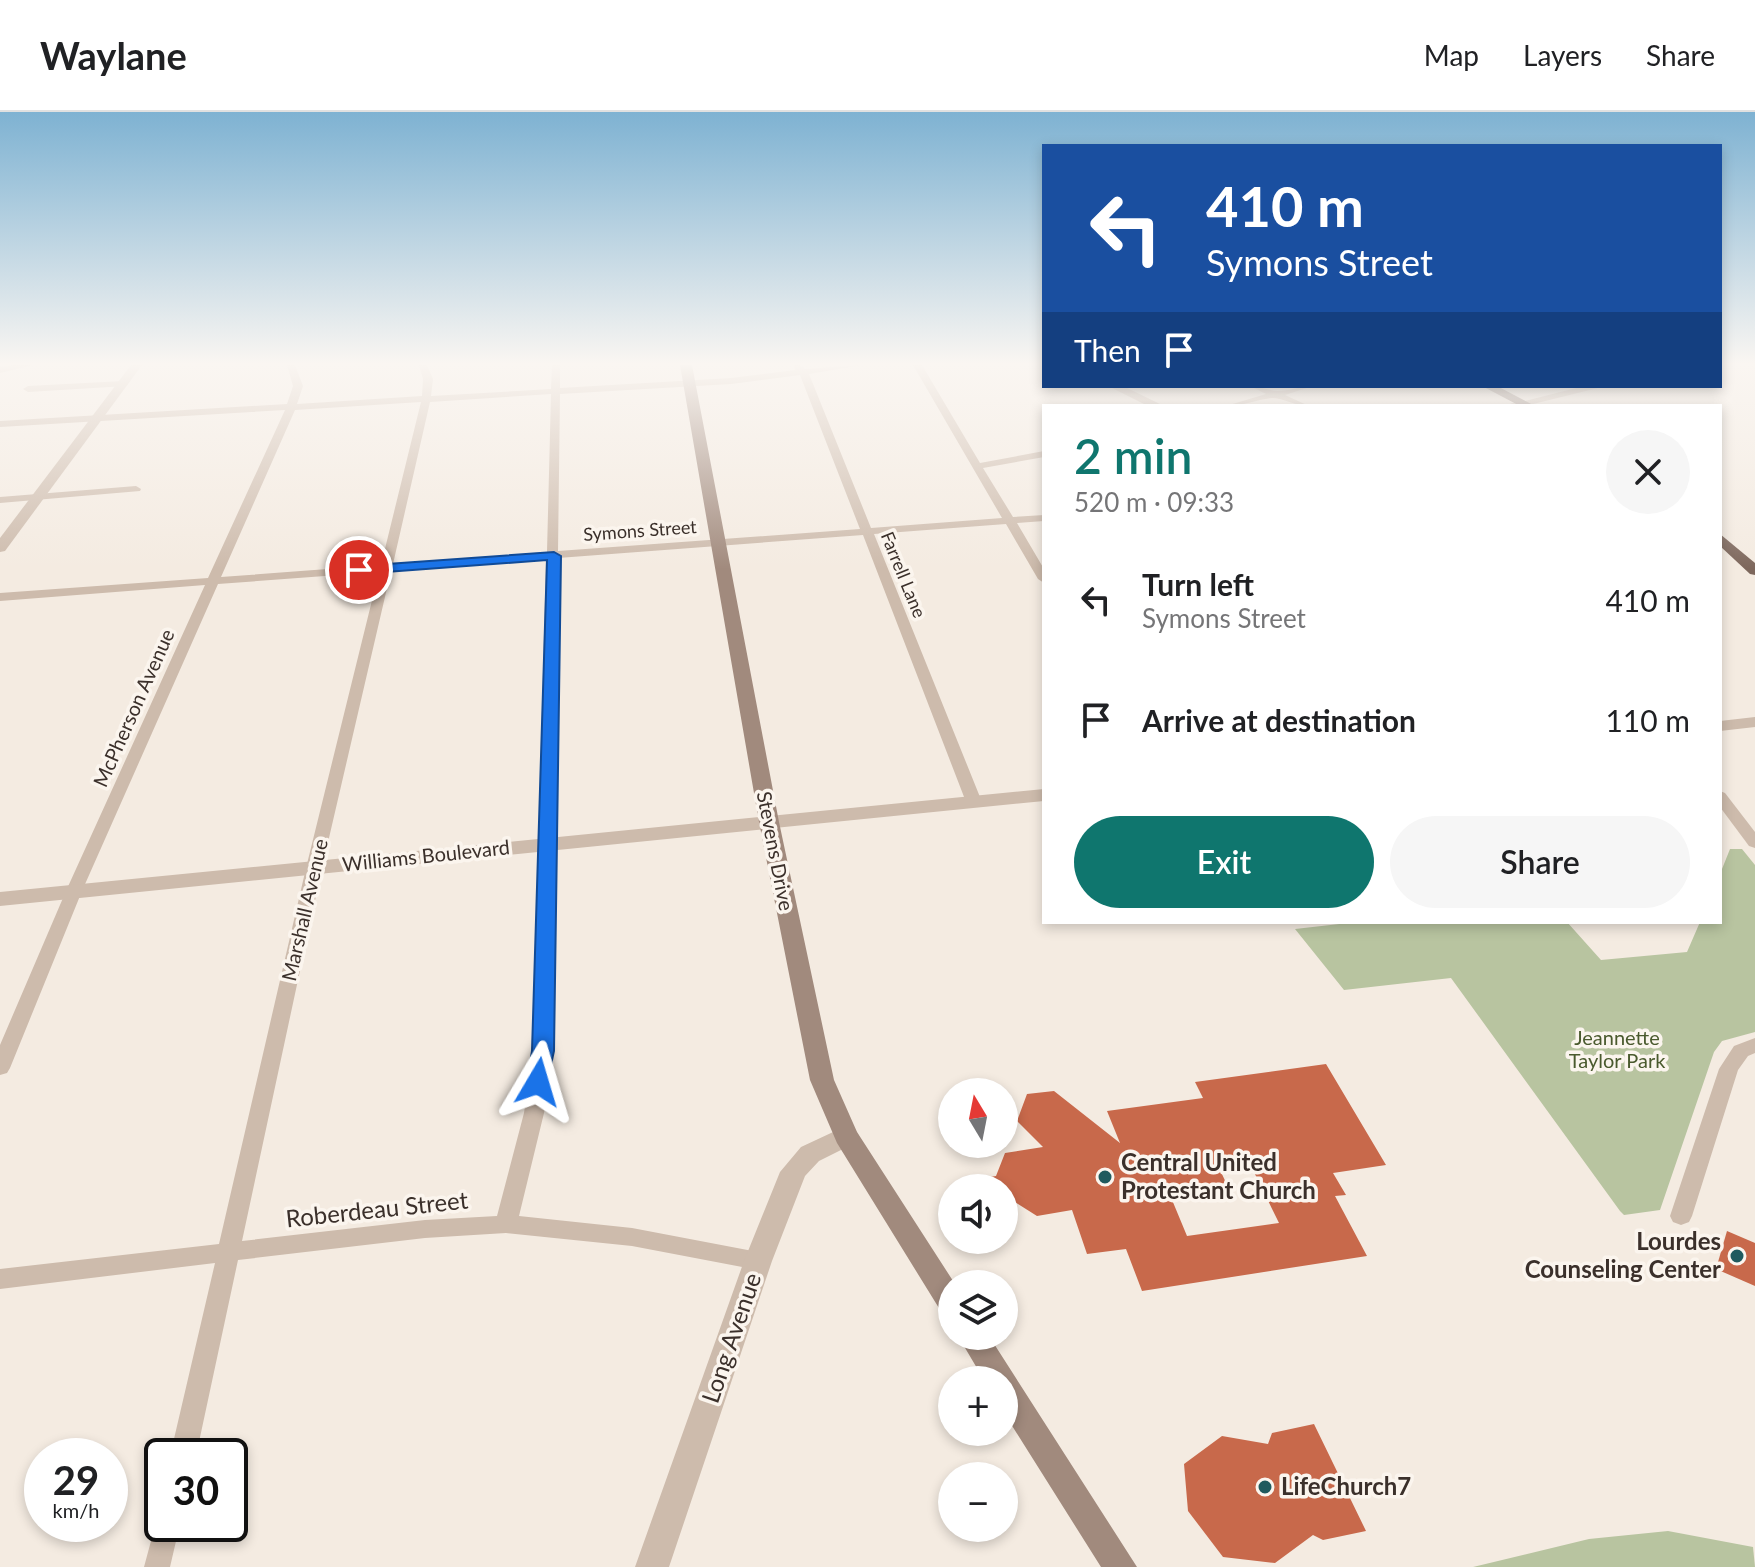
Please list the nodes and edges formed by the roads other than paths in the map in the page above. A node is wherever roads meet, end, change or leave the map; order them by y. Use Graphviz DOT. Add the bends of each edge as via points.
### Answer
graph roads {
  1 [pos="86,433"];
  2 [pos="279,433"];
  3 [pos="418,433"];
  4 [pos="556,433"];
  5 [pos="698,433"];
  6 [pos="826,433"];
  7 [pos="958,433"];
  8 [pos="1042,454"];
  9 [pos="978,466"];
  10 [pos="136,489"];
  11 [pos="38,497"];
  12 [pos="0,500"];
  13 [pos="1042,518"];
  14 [pos="1010,521"];
  15 [pos="867,532"];
  16 [pos="1722,540"];
  17 [pos="719,544"];
  18 [pos="0,548"];
  19 [pos="554,556"];
  20 [pos="386,568"];
  21 [pos="1755,571"];
  22 [pos="1042,576"];
  23 [pos="212,581"];
  24 [pos="0,597"];
  25 [pos="1755,722"];
  26 [pos="1722,726"];
  27 [pos="1042,795"];
  28 [pos="1722,799"];
  29 [pos="974,802"];
  30 [pos="769,822"];
  31 [pos="1755,843"];
  32 [pos="548,844"];
  33 [pos="314,868"];
  34 [pos="74,891"];
  35 [pos="0,899"];
  36 [pos="1755,1045"];
  37 [pos="1,1061"];
  38 [pos="846,1136"];
  39 [pos="1681,1216"];
  40 [pos="506,1224"];
  41 [pos="231,1251"];
  42 [pos="758,1261"];
  43 [pos="0,1279"];
  44 [pos="938,1282"];
  45 [pos="1018,1408"];
  46 [pos="187,1438"];
  47 [pos="163,1542"];
  48 [pos="157,1567"];
  49 [pos="652,1567"];
  50 [pos="1120,1567"];
  1 -- 11 [label="street"];
  2 -- 23 [label="street, McPherson Avenue"];
  3 -- 20 [label="street, Marshall Avenue"];
  4 -- 19 [label="street"];
  5 -- 17 [label="main road, Stevens Drive"];
  6 -- 15 [label="street, Farrell Lane"];
  7 -- 9 [label="street"];
  8 -- 9 [label="street"];
  9 -- 14 [label="street"];
  10 -- 11 [label="street"];
  11 -- 12 [label="street"];
  11 -- 18 [label="street"];
  13 -- 14 [label="street, Symons Street"];
  14 -- 15 [label="street, Symons Street"];
  14 -- 22 [label="street"];
  15 -- 17 [label="street, Symons Street"];
  15 -- 29 [label="street, Farrell Lane"];
  16 -- 21 [label="main road"];
  17 -- 19 [label="street, Symons Street"];
  17 -- 30 [label="main road, Stevens Drive"];
  19 -- 20 [label="street, Symons Street"];
  19 -- 32 [label="street"];
  20 -- 23 [label="street, Symons Street"];
  20 -- 33 [label="street, Marshall Avenue"];
  23 -- 24 [label="street, Symons Street"];
  23 -- 34 [label="street, McPherson Avenue"];
  25 -- 26 [label="street"];
  27 -- 29 [label="street, Williams Boulevard"];
  28 -- 31 [label="street"];
  29 -- 30 [label="street, Williams Boulevard"];
  30 -- 32 [label="street, Williams Boulevard"];
  30 -- 38 [label="main road, Stevens Drive" via="817,1060"];
  32 -- 33 [label="street, Williams Boulevard"];
  32 -- 40 [label="street" via="543,1051 534,1113"];
  33 -- 34 [label="street, Williams Boulevard"];
  33 -- 41 [label="street, Marshall Avenue"];
  34 -- 35 [label="street, Williams Boulevard"];
  34 -- 37 [label="street, McPherson Avenue"];
  36 -- 39 [label="street" via="1741,1051 1729,1069"];
  38 -- 42 [label="street, Long Avenue" via="799,1161"];
  38 -- 44 [label="main road, Stevens Drive"];
  40 -- 41 [label="street, Roberdeau Street"];
  40 -- 42 [label="street, Roberdeau Street" via="632,1237"];
  41 -- 43 [label="street, Roberdeau Street"];
  41 -- 46 [label="street, Marshall Avenue"];
  42 -- 49 [label="street, Long Avenue"];
  45 -- 50 [label="main road"];
  47 -- 48 [label="street"];
}
